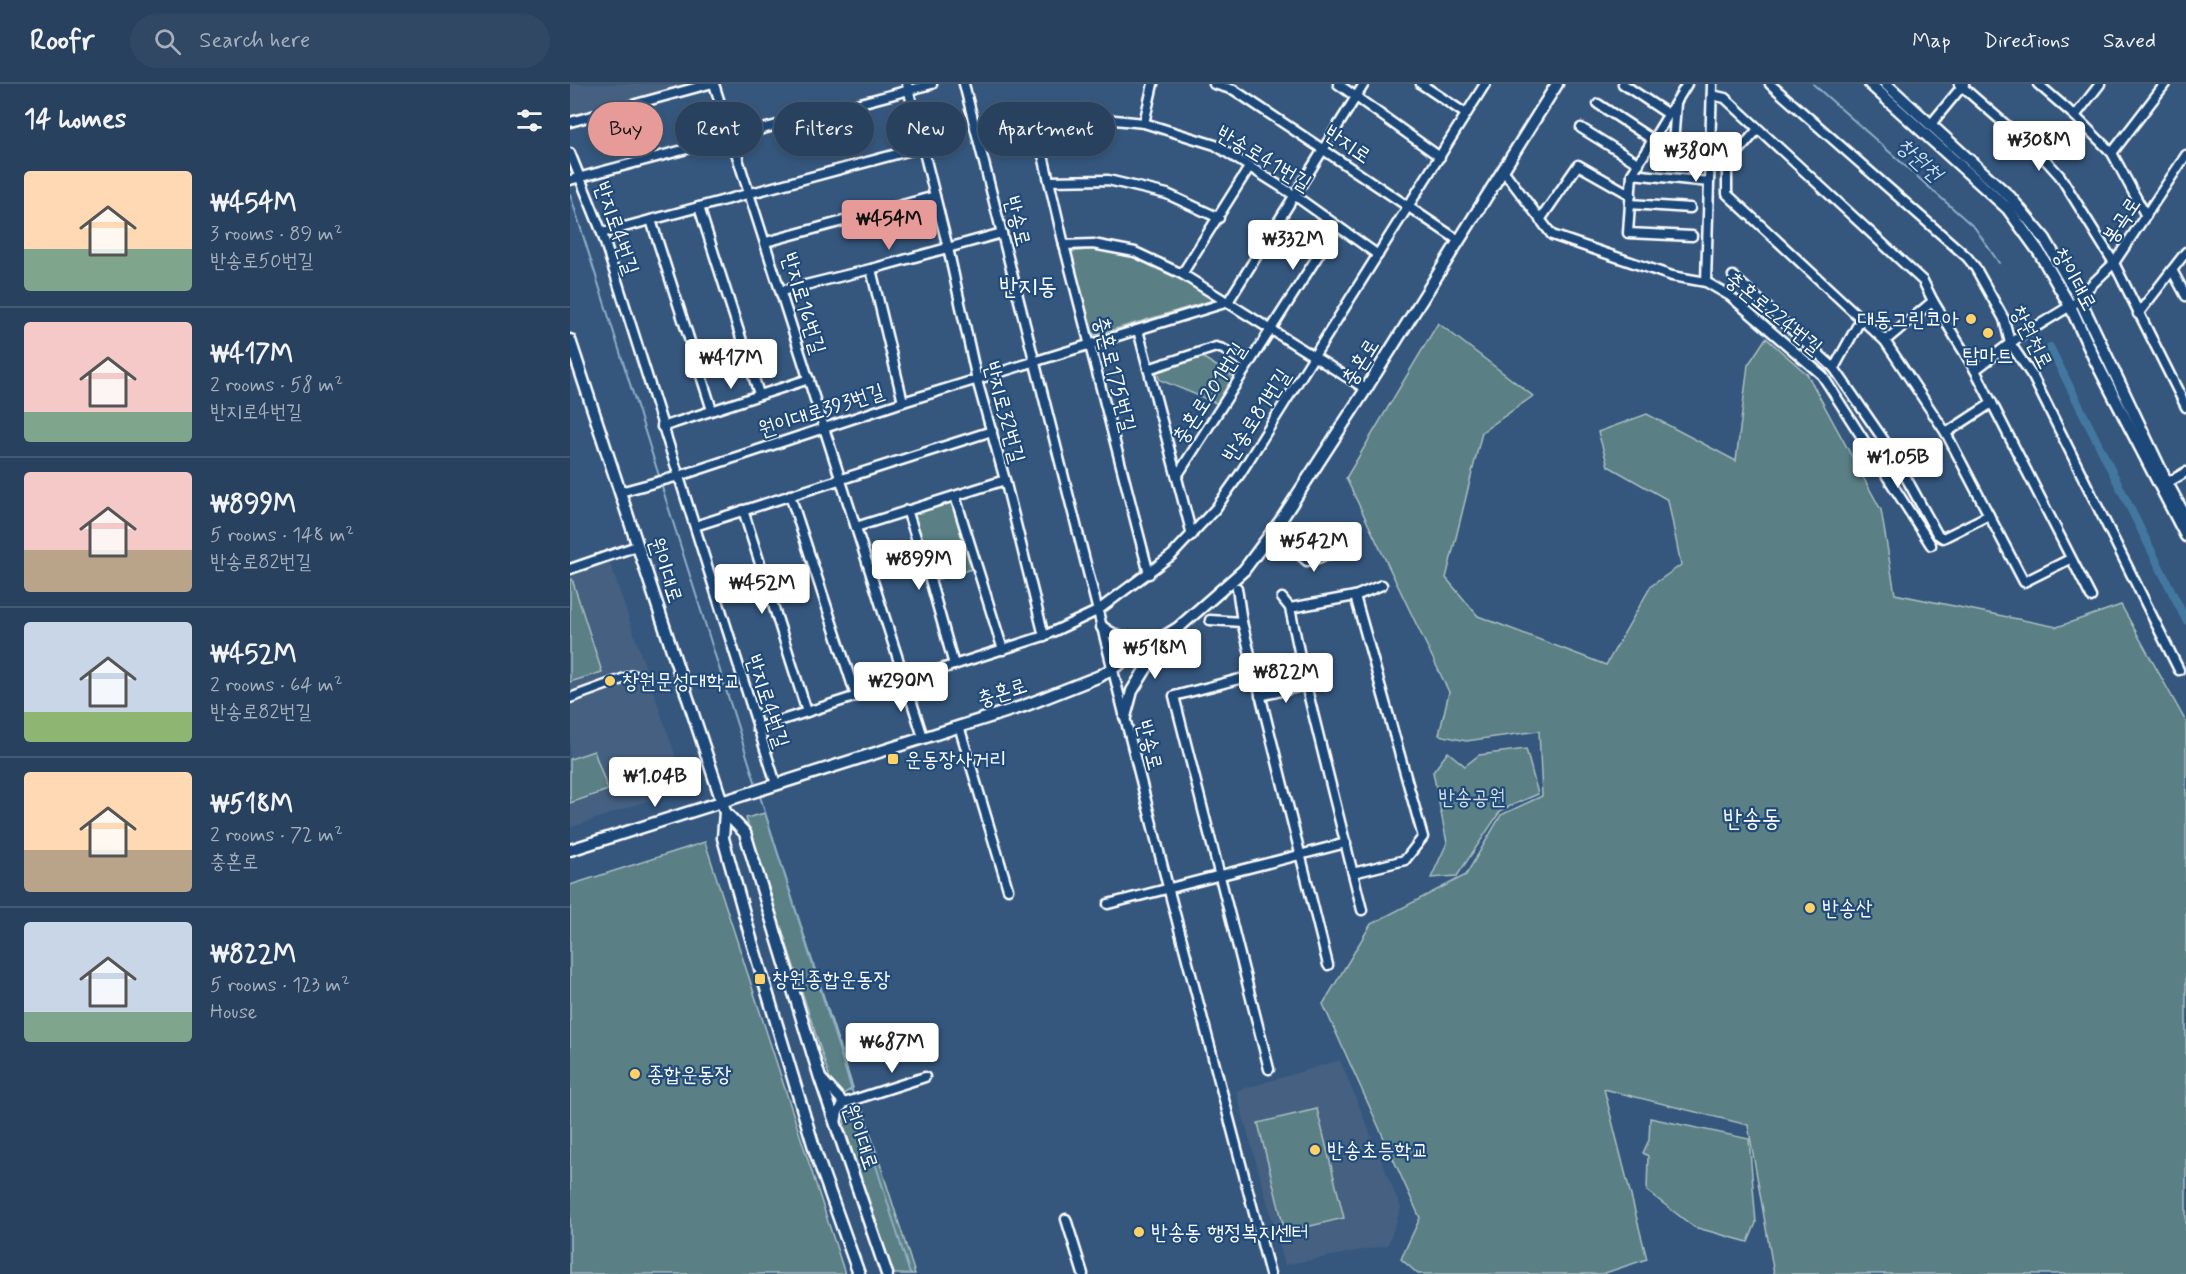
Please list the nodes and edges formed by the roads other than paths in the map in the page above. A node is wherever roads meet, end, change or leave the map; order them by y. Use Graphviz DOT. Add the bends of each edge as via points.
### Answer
graph roads {
  1 [pos="709,84"];
  2 [pos="714,84"];
  3 [pos="932,84"];
  4 [pos="964,84"];
  5 [pos="1153,84"];
  6 [pos="1214,84"];
  7 [pos="1338,84"];
  8 [pos="1364,84"];
  9 [pos="1485,84"];
  10 [pos="1557,84"];
  11 [pos="1623,84"];
  12 [pos="1712,84"];
  13 [pos="1770,84"];
  14 [pos="1870,84"];
  15 [pos="1886,84"];
  16 [pos="2038,84"];
  17 [pos="2100,84"];
  18 [pos="2165,84"];
  19 [pos="1424,85"];
  20 [pos="1683,85"];
  21 [pos="1962,85"];
  22 [pos="908,87"];
  23 [pos="1712,95"];
  24 [pos="1356,97"];
  25 [pos="1677,99"];
  26 [pos="720,102"];
  27 [pos="912,102"];
  28 [pos="1598,104"];
  29 [pos="1466,114"];
  30 [pos="1668,114"];
  31 [pos="2075,116"];
  32 [pos="1115,120"];
  33 [pos="570,122"];
  34 [pos="1144,123"];
  35 [pos="1931,124"];
  36 [pos="1581,128"];
  37 [pos="1758,129"];
  38 [pos="762,130"];
  39 [pos="977,133"];
  40 [pos="1653,140"];
  41 [pos="1673,146"];
  42 [pos="1323,150"];
  43 [pos="570,153"];
  44 [pos="2112,153"];
  45 [pos="675,154"];
  46 [pos="2186,155"];
  47 [pos="738,156"];
  48 [pos="890,156"];
  49 [pos="925,156"];
  50 [pos="1043,156"];
  51 [pos="1440,157"];
  52 [pos="1639,164"];
  53 [pos="1250,166"];
  54 [pos="1503,170"];
  55 [pos="1632,174"];
  56 [pos="575,179"];
  57 [pos="1049,181"];
  58 [pos="1709,182"];
  59 [pos="750,194"];
  60 [pos="1294,195"];
  61 [pos="935,196"];
  62 [pos="1631,199"];
  63 [pos="699,207"];
  64 [pos="1408,207"];
  65 [pos="1690,208"];
  66 [pos="2146,216"];
  67 [pos="1219,218"];
  68 [pos="651,220"];
  69 [pos="1540,220"];
  70 [pos="1337,226"];
  71 [pos="602,233"];
  72 [pos="1002,233"];
  73 [pos="1692,236"];
  74 [pos="1458,240"];
  75 [pos="766,242"];
  76 [pos="1064,245"];
  77 [pos="948,248"];
  78 [pos="2186,252"];
  79 [pos="1378,255"];
  80 [pos="2114,263"];
  81 [pos="871,269"];
  82 [pos="2172,270"];
  83 [pos="1182,274"];
  84 [pos="1733,276"];
  85 [pos="1706,282"];
  86 [pos="781,291"];
  87 [pos="2186,296"];
  88 [pos="1933,301"];
  89 [pos="1228,302"];
  90 [pos="2075,303"];
  91 [pos="2138,314"];
  92 [pos="1861,319"];
  93 [pos="1271,329"];
  94 [pos="1138,330"];
  95 [pos="570,340"];
  96 [pos="1885,341"];
  97 [pos="2013,341"];
  98 [pos="1089,345"];
  99 [pos="1314,356"];
  100 [pos="1034,362"];
  101 [pos="1248,365"];
  102 [pos="1834,368"];
  103 [pos="1148,369"];
  104 [pos="1975,370"];
  105 [pos="808,379"];
  106 [pos="977,380"];
  107 [pos="1366,389"];
  108 [pos="759,394"];
  109 [pos="903,402"];
  110 [pos="1992,403"];
  111 [pos="2186,408"];
  112 [pos="712,411"];
  113 [pos="662,427"];
  114 [pos="825,429"];
  115 [pos="992,431"];
  116 [pos="1946,433"];
  117 [pos="2186,472"];
  118 [pos="679,476"];
  119 [pos="1176,476"];
  120 [pos="840,479"];
  121 [pos="1005,480"];
  122 [pos="2167,483"];
  123 [pos="620,492"];
  124 [pos="790,495"];
  125 [pos="955,496"];
  126 [pos="743,510"];
  127 [pos="907,510"];
  128 [pos="1989,515"];
  129 [pos="2186,518"];
  130 [pos="695,526"];
  131 [pos="856,527"];
  132 [pos="1272,532"];
  133 [pos="1322,534"];
  134 [pos="1192,535"];
  135 [pos="2186,536"];
  136 [pos="1931,545"];
  137 [pos="637,546"];
  138 [pos="2070,559"];
  139 [pos="570,568"];
  140 [pos="1149,574"];
  141 [pos="1382,585"];
  142 [pos="1237,588"];
  143 [pos="1354,596"];
  144 [pos="2091,597"];
  145 [pos="1282,598"];
  146 [pos="1290,608"];
  147 [pos="1097,611"];
  148 [pos="1209,620"];
  149 [pos="1242,622"];
  150 [pos="1102,627"];
  151 [pos="1167,635"];
  152 [pos="1044,636"];
  153 [pos="1002,650"];
  154 [pos="954,664"];
  155 [pos="1113,670"];
  156 [pos="2179,670"];
  157 [pos="633,675"];
  158 [pos="1255,675"];
  159 [pos="905,682"];
  160 [pos="1306,685"];
  161 [pos="856,696"];
  162 [pos="1260,696"];
  163 [pos="570,698"];
  164 [pos="807,712"];
  165 [pos="1125,717"];
  166 [pos="960,726"];
  167 [pos="757,728"];
  168 [pos="923,737"];
  169 [pos="774,785"];
  170 [pos="724,807"];
  171 [pos="1346,843"];
  172 [pos="570,850"];
  173 [pos="1300,854"];
  174 [pos="1353,873"];
  175 [pos="1220,874"];
  176 [pos="1168,887"];
  177 [pos="1008,889"];
  178 [pos="1108,904"];
  179 [pos="1362,910"];
  180 [pos="1328,965"];
  181 [pos="1269,1069"];
  182 [pos="925,1077"];
  183 [pos="820,1078"];
  184 [pos="844,1103"];
  185 [pos="836,1123"];
  186 [pos="1066,1219"];
  187 [pos="859,1274"];
  188 [pos="887,1274"];
  189 [pos="1083,1274"];
  190 [pos="1270,1274"];
  1 -- 33 [label="street"];
  2 -- 26 [label="street, 반지로16번길"];
  3 -- 22 [label="street"];
  4 -- 39 [label="street, 반송로"];
  5 -- 34 [label="street"];
  6 -- 42 [label="street, 반지로" via="1234,90"];
  7 -- 24 [label="street"];
  8 -- 24 [label="street"];
  9 -- 29 [label="street, 반송로81번길"];
  10 -- 54 [label="main road, 충혼로"];
  11 -- 30 [label="street"];
  12 -- 23 [label="street"];
  13 -- 97 [label="street, 창원천로" via="1967,257"];
  14 -- 90 [label="main road, 창이대로" via="2008,209"];
  15 -- 35 [label="main road, 창이대로"];
  16 -- 31 [label="street"];
  17 -- 31 [label="street"];
  18 -- 44 [label="street"];
  19 -- 29 [label="street"];
  20 -- 25 [label="street"];
  21 -- 35 [label="street"];
  21 -- 80 [label="street" via="2060,176"];
  22 -- 27 [label="street, 반지로32번길"];
  22 -- 38 [label="street"];
  23 -- 37 [label="street" via="1725,98"];
  23 -- 58 [label="street"];
  24 -- 42 [label="street"];
  24 -- 51 [label="street"];
  25 -- 30 [label="street"];
  25 -- 41 [label="street"];
  28 -- 40 [label="street"];
  29 -- 51 [label="street, 반송로81번길"];
  30 -- 40 [label="street"];
  31 -- 44 [label="street"];
  32 -- 34 [label="street, 반송로41번길"];
  34 -- 53 [label="street, 반송로41번길" via="1215,144"];
  35 -- 90 [label="main road, 창이대로" via="2010,197 2045,239"];
  36 -- 52 [label="street"];
  37 -- 88 [label="street" via="1923,281"];
  37 -- 92 [label="street" via="1727,165 1727,194"];
  39 -- 72 [label="street, 반송로"];
  40 -- 52 [label="street"];
  42 -- 60 [label="street"];
  42 -- 64 [label="street, 반지로"];
  43 -- 56 [label="street, 반지로4번길"];
  44 -- 66 [label="street"];
  45 -- 56 [label="street"];
  46 -- 66 [label="street, 봉곡로"];
  47 -- 59 [label="street, 반지로16번길"];
  48 -- 59 [label="street"];
  49 -- 61 [label="street, 반지로32번길"];
  50 -- 57 [label="street, 충혼로175번길"];
  51 -- 64 [label="street, 반송로81번길"];
  52 -- 55 [label="street"];
  53 -- 60 [label="street, 반송로41번길"];
  53 -- 67 [label="street"];
  54 -- 69 [label="street, 충혼로224번길"];
  54 -- 74 [label="main road, 충혼로"];
  55 -- 58 [label="street"];
  55 -- 62 [label="street"];
  56 -- 71 [label="street, 반지로4번길"];
  57 -- 67 [label="street" via="1108,180 1167,194"];
  57 -- 76 [label="street, 충혼로175번길"];
  58 -- 85 [label="street"];
  59 -- 63 [label="street"];
  59 -- 75 [label="street, 반지로16번길"];
  60 -- 70 [label="street, 반송로41번길"];
  60 -- 89 [label="street"];
  61 -- 75 [label="street"];
  61 -- 77 [label="street, 반지로32번길"];
  62 -- 65 [label="street"];
  62 -- 69 [label="street" via="1578,165"];
  62 -- 73 [label="street" via="1628,232"];
  63 -- 68 [label="street"];
  63 -- 108 [label="street"];
  64 -- 74 [label="street, 반지로"];
  64 -- 79 [label="street, 반송로81번길"];
  66 -- 80 [label="street, 봉곡로"];
  67 -- 83 [label="street"];
  68 -- 71 [label="street"];
  68 -- 112 [label="street"];
  69 -- 85 [label="street, 충혼로224번길" via="1552,235 1672,276"];
  70 -- 79 [label="street, 반송로41번길"];
  70 -- 93 [label="street, 충혼로201번길"];
  71 -- 113 [label="street, 반지로4번길"];
  72 -- 77 [label="street"];
  72 -- 100 [label="street, 반송로"];
  74 -- 107 [label="main road, 충혼로"];
  75 -- 86 [label="street, 반지로16번길"];
  76 -- 83 [label="street, 충혼로201번길" via="1093,244 1135,252"];
  76 -- 98 [label="street, 충혼로175번길"];
  77 -- 81 [label="street"];
  77 -- 106 [label="street, 반지로32번길"];
  78 -- 82 [label="street"];
  79 -- 99 [label="street, 반송로81번길"];
  80 -- 90 [label="street, 봉곡로"];
  80 -- 91 [label="street"];
  81 -- 86 [label="street"];
  81 -- 109 [label="street"];
  82 -- 87 [label="street"];
  82 -- 91 [label="street"];
  83 -- 89 [label="street, 충혼로201번길"];
  84 -- 102 [label="street"];
  85 -- 136 [label="street, 충혼로224번길" via="1730,296 1822,375"];
  86 -- 105 [label="street, 반지로16번길"];
  88 -- 96 [label="street"];
  88 -- 104 [label="street"];
  89 -- 93 [label="street, 충혼로201번길"];
  89 -- 94 [label="street, 원이대로393번길"];
  90 -- 97 [label="street, 봉곡로"];
  90 -- 122 [label="main road, 창이대로"];
  90 -- 135 [label="main road, 창이대로" via="2095,360"];
  91 -- 111 [label="street"];
  92 -- 96 [label="street"];
  92 -- 102 [label="street"];
  93 -- 99 [label="street, 충혼로201번길"];
  93 -- 101 [label="street, 충혼로201번길"];
  94 -- 98 [label="street, 원이대로393번길"];
  94 -- 103 [label="street"];
  95 -- 123 [label="main road, 원이대로"];
  96 -- 116 [label="street"];
  97 -- 104 [label="street, 봉곡로"];
  97 -- 156 [label="street, 창원천로"];
  98 -- 100 [label="street, 원이대로393번길"];
  98 -- 140 [label="street, 충혼로175번길"];
  99 -- 107 [label="street, 충혼로201번길"];
  99 -- 134 [label="street, 반송로81번길" via="1234,482"];
  100 -- 106 [label="street, 원이대로393번길"];
  100 -- 147 [label="street, 반송로"];
  101 -- 103 [label="street" via="1216,347"];
  101 -- 119 [label="street, 충혼로201번길"];
  102 -- 128 [label="street" via="1892,452 1938,534 1943,538"];
  103 -- 119 [label="street"];
  104 -- 110 [label="street"];
  105 -- 108 [label="street"];
  105 -- 114 [label="street, 반지로16번길"];
  106 -- 109 [label="street, 원이대로393번길"];
  106 -- 115 [label="street, 반지로32번길"];
  107 -- 132 [label="main road, 충혼로"];
  108 -- 112 [label="street"];
  109 -- 114 [label="street, 원이대로393번길"];
  110 -- 116 [label="street"];
  110 -- 138 [label="street"];
  112 -- 113 [label="street"];
  113 -- 118 [label="street, 반지로4번길"];
  114 -- 118 [label="street, 원이대로393번길"];
  114 -- 120 [label="street, 반지로16번길"];
  115 -- 120 [label="street"];
  115 -- 121 [label="street, 반지로32번길"];
  116 -- 128 [label="street"];
  117 -- 122 [label="street"];
  118 -- 123 [label="street, 원이대로393번길"];
  118 -- 130 [label="street, 반지로4번길"];
  119 -- 134 [label="street"];
  120 -- 124 [label="street"];
  120 -- 131 [label="street, 반지로16번길"];
  121 -- 125 [label="street"];
  121 -- 152 [label="street, 반지로32번길"];
  122 -- 129 [label="main road, 창이대로"];
  123 -- 137 [label="main road, 원이대로"];
  124 -- 126 [label="street"];
  124 -- 161 [label="street"];
  125 -- 127 [label="street"];
  125 -- 153 [label="street"];
  126 -- 130 [label="street"];
  126 -- 164 [label="street"];
  127 -- 131 [label="street"];
  127 -- 154 [label="street"];
  128 -- 138 [label="street" via="2024,582"];
  130 -- 167 [label="street, 반지로4번길"];
  131 -- 159 [label="street, 반지로16번길"];
  132 -- 133 [label="street" via="1307,561 1328,555"];
  132 -- 151 [label="main road, 충혼로" via="1244,570"];
  134 -- 140 [label="street, 반송로81번길"];
  137 -- 139 [label="street"];
  137 -- 170 [label="main road, 원이대로"];
  138 -- 144 [label="street"];
  140 -- 147 [label="street, 반송로81번길"];
  141 -- 143 [label="street"];
  142 -- 149 [label="street"];
  143 -- 146 [label="street"];
  143 -- 174 [label="street" via="1423,837 1405,860"];
  145 -- 146 [label="street"];
  146 -- 160 [label="street"];
  147 -- 150 [label="street, 반송로"];
  147 -- 152 [label="street, 반송로81번길"];
  148 -- 149 [label="street"];
  149 -- 158 [label="street"];
  150 -- 151 [label="main road, 충혼로" via="1118,638 1136,642"];
  150 -- 155 [label="street, 반송로"];
  151 -- 155 [label="main road, 충혼로"];
  151 -- 165 [label="main road, 충혼로" via="1132,690"];
  152 -- 153 [label="street, 반송로81번길"];
  153 -- 154 [label="street, 반송로81번길"];
  154 -- 159 [label="street, 반송로81번길"];
  155 -- 165 [label="street, 반송로"];
  155 -- 166 [label="main road, 충혼로" via="1024,706"];
  157 -- 163 [label="street"];
  158 -- 162 [label="street"];
  158 -- 175 [label="street" via="1174,696"];
  159 -- 161 [label="street, 반송로81번길"];
  159 -- 168 [label="street, 반지로16번길"];
  160 -- 162 [label="street"];
  160 -- 171 [label="street"];
  161 -- 164 [label="street, 반송로81번길"];
  162 -- 173 [label="street"];
  164 -- 167 [label="street, 반송로81번길"];
  165 -- 176 [label="street, 반송로"];
  166 -- 168 [label="main road, 충혼로"];
  166 -- 177 [label="street"];
  167 -- 169 [label="street, 반지로4번길"];
  168 -- 169 [label="main road, 충혼로"];
  169 -- 170 [label="main road, 충혼로"];
  170 -- 172 [label="main road"];
  170 -- 183 [label="main road, 원이대로" via="745,833"];
  170 -- 187 [label="main road, 원이대로" via="723,838 752,942 816,1154"];
  171 -- 173 [label="street"];
  171 -- 174 [label="street"];
  173 -- 175 [label="street"];
  173 -- 180 [label="street"];
  174 -- 179 [label="street"];
  175 -- 176 [label="street"];
  175 -- 181 [label="street"];
  176 -- 178 [label="street"];
  176 -- 190 [label="street, 반송로"];
  182 -- 184 [label="street"];
  183 -- 184 [label="street"];
  183 -- 185 [label="main road, 원이대로"];
  184 -- 185 [label="street"];
  185 -- 188 [label="main road, 원이대로"];
  186 -- 189 [label="street"];
}
